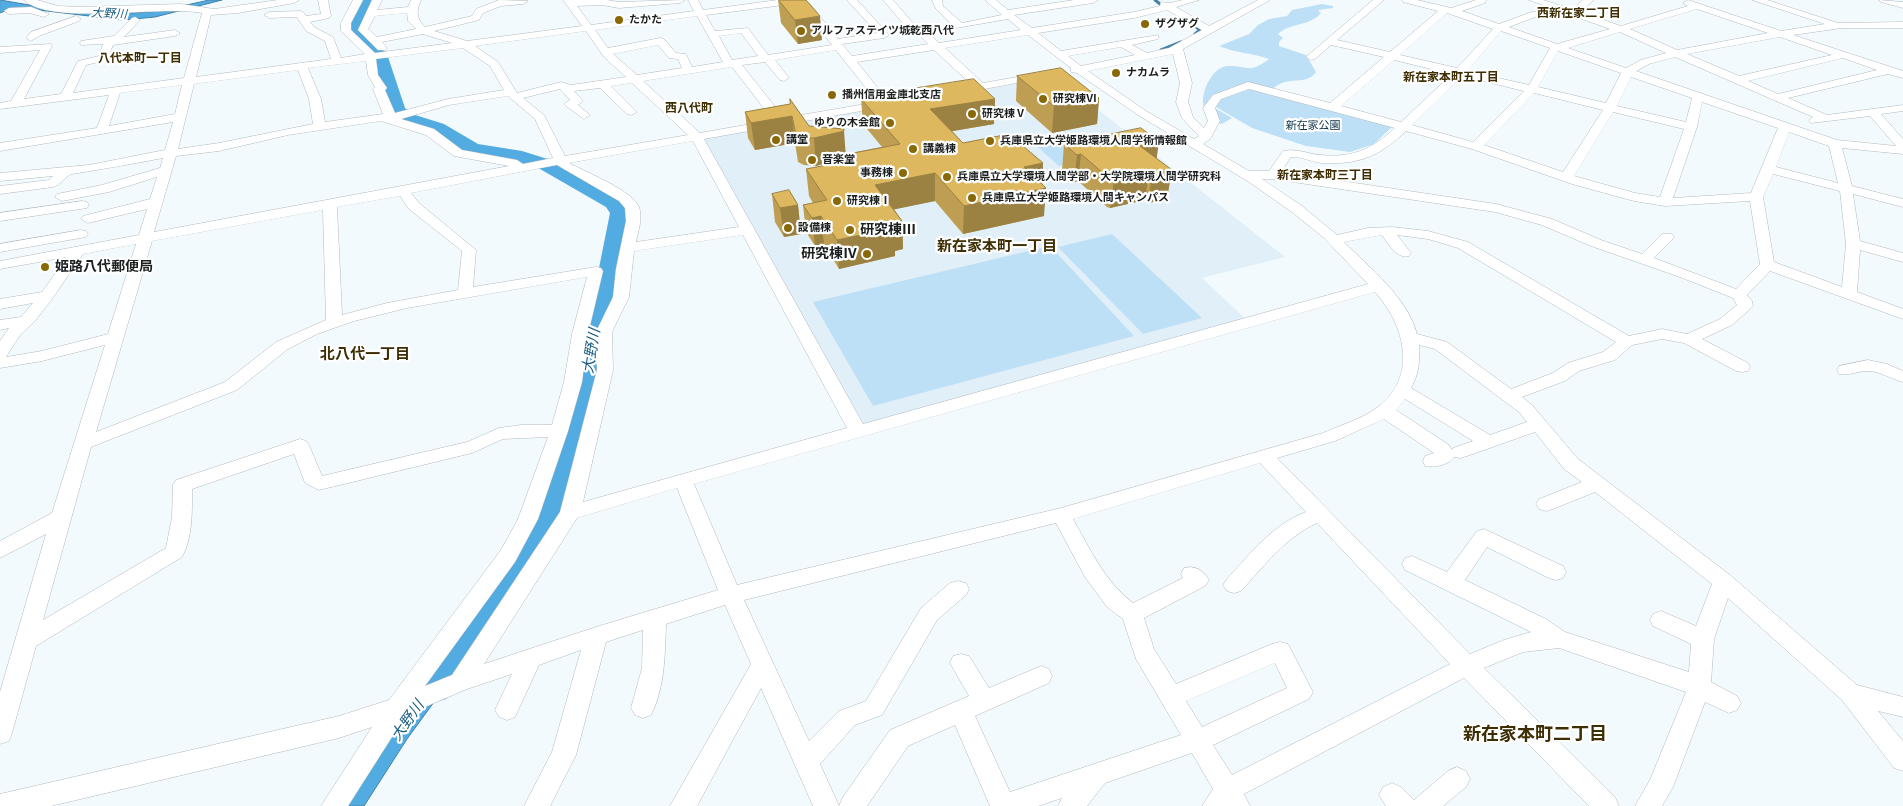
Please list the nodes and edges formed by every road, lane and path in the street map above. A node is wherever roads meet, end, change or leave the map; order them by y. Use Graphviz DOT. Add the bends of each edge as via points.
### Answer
graph roads {
  1 [pos="29,0"];
  2 [pos="294,0"];
  3 [pos="323,0"];
  4 [pos="358,0"];
  5 [pos="377,0"];
  6 [pos="680,0"];
  7 [pos="741,0"];
  8 [pos="801,0"];
  9 [pos="852,0"];
  10 [pos="888,0"];
  11 [pos="936,0"];
  12 [pos="990,0"];
  13 [pos="1093,0"];
  14 [pos="1194,0"];
  15 [pos="1265,0"];
  16 [pos="1380,0"];
  17 [pos="1406,0"];
  18 [pos="1481,0"];
  19 [pos="1534,0"];
  20 [pos="1589,0"];
  21 [pos="1757,0"];
  22 [pos="1884,0"];
  23 [pos="502,1"];
  24 [pos="523,1"];
  25 [pos="569,1"];
  26 [pos="1680,1"];
  27 [pos="415,2"];
  28 [pos="602,2"];
  29 [pos="1164,2"];
  30 [pos="619,4"];
  31 [pos="1903,5"];
  32 [pos="697,6"];
  33 [pos="1698,6"];
  34 [pos="192,8"];
  35 [pos="9,10"];
  36 [pos="1449,10"];
  37 [pos="372,13"];
  38 [pos="578,13"];
  39 [pos="1573,13"];
  40 [pos="1843,13"];
  41 [pos="1535,14"];
  42 [pos="1008,15"];
  43 [pos="206,16"];
  44 [pos="257,16"];
  45 [pos="1,17"];
  46 [pos="76,18"];
  47 [pos="143,19"];
  48 [pos="92,20"];
  49 [pos="304,20"];
  50 [pos="1903,20"];
  51 [pos="121,21"];
  52 [pos="1884,24"];
  53 [pos="1903,24"];
  54 [pos="268,25"];
  55 [pos="1842,26"];
  56 [pos="380,27"];
  57 [pos="1500,27"];
  58 [pos="588,28"];
  59 [pos="1621,29"];
  60 [pos="363,30"];
  61 [pos="1030,30"];
  62 [pos="423,31"];
  63 [pos="1210,31"];
  64 [pos="175,33"];
  65 [pos="713,34"];
  66 [pos="1781,34"];
  67 [pos="1154,37"];
  68 [pos="31,38"];
  69 [pos="113,40"];
  70 [pos="1329,40"];
  71 [pos="374,41"];
  72 [pos="85,43"];
  73 [pos="463,43"];
  74 [pos="836,44"];
  75 [pos="934,44"];
  76 [pos="1123,44"];
  77 [pos="1558,47"];
  78 [pos="1177,48"];
  79 [pos="0,50"];
  80 [pos="606,52"];
  81 [pos="1676,53"];
  82 [pos="388,54"];
  83 [pos="1061,54"];
  84 [pos="1843,55"];
  85 [pos="370,56"];
  86 [pos="1394,56"];
  87 [pos="1147,57"];
  88 [pos="1311,57"];
  89 [pos="767,58"];
  90 [pos="847,58"];
  91 [pos="337,60"];
  92 [pos="1903,62"];
  93 [pos="734,64"];
  94 [pos="301,65"];
  95 [pos="1081,69"];
  96 [pos="1886,69"];
  97 [pos="689,71"];
  98 [pos="1628,71"];
  99 [pos="1459,73"];
  100 [pos="1903,75"];
  101 [pos="784,78"];
  102 [pos="190,80"];
  103 [pos="633,80"];
  104 [pos="1737,80"];
  105 [pos="603,84"];
  106 [pos="980,86"];
  107 [pos="565,88"];
  108 [pos="1532,89"];
  109 [pos="116,90"];
  110 [pos="947,92"];
  111 [pos="512,94"];
  112 [pos="66,96"];
  113 [pos="1698,96"];
  114 [pos="1778,97"];
  115 [pos="16,104"];
  116 [pos="0,106"];
  117 [pos="1332,107"];
  118 [pos="1610,108"];
  119 [pos="1903,108"];
  120 [pos="631,112"];
  121 [pos="1873,112"];
  122 [pos="584,114"];
  123 [pos="180,116"];
  124 [pos="391,118"];
  125 [pos="1825,118"];
  126 [pos="781,122"];
  127 [pos="1403,126"];
  128 [pos="1784,126"];
  129 [pos="320,127"];
  130 [pos="1691,127"];
  131 [pos="102,130"];
  132 [pos="697,136"];
  133 [pos="1206,136"];
  134 [pos="1836,144"];
  135 [pos="1195,145"];
  136 [pos="1476,146"];
  137 [pos="1903,146"];
  138 [pos="0,147"];
  139 [pos="1903,150"];
  140 [pos="170,154"];
  141 [pos="558,161"];
  142 [pos="530,166"];
  143 [pos="1769,169"];
  144 [pos="67,170"];
  145 [pos="166,170"];
  146 [pos="1244,175"];
  147 [pos="1273,175"];
  148 [pos="1567,176"];
  149 [pos="0,177"];
  150 [pos="1846,188"];
  151 [pos="0,190"];
  152 [pos="404,191"];
  153 [pos="62,197"];
  154 [pos="1756,197"];
  155 [pos="93,198"];
  156 [pos="156,202"];
  157 [pos="1666,202"];
  158 [pos="1903,203"];
  159 [pos="330,204"];
  160 [pos="0,217"];
  161 [pos="88,218"];
  162 [pos="747,230"];
  163 [pos="1386,231"];
  164 [pos="81,234"];
  165 [pos="1667,237"];
  166 [pos="145,239"];
  167 [pos="1334,240"];
  168 [pos="1853,244"];
  169 [pos="0,248"];
  170 [pos="627,248"];
  171 [pos="76,251"];
  172 [pos="1404,253"];
  173 [pos="1903,258"];
  174 [pos="1644,260"];
  175 [pos="0,265"];
  176 [pos="1767,265"];
  177 [pos="1378,286"];
  178 [pos="465,293"];
  179 [pos="1849,293"];
  180 [pos="1738,295"];
  181 [pos="47,296"];
  182 [pos="0,304"];
  183 [pos="1903,314"];
  184 [pos="25,321"];
  185 [pos="334,322"];
  186 [pos="0,325"];
  187 [pos="116,337"];
  188 [pos="1411,338"];
  189 [pos="1689,339"];
  190 [pos="1627,341"];
  191 [pos="0,354"];
  192 [pos="0,363"];
  193 [pos="1742,367"];
  194 [pos="1845,370"];
  195 [pos="1903,377"];
  196 [pos="1402,390"];
  197 [pos="1508,396"];
  198 [pos="1384,411"];
  199 [pos="1539,424"];
  200 [pos="559,431"];
  201 [pos="858,431"];
  202 [pos="1489,442"];
  203 [pos="84,443"];
  204 [pos="1460,452"];
  205 [pos="1264,456"];
  206 [pos="1432,461"];
  207 [pos="683,480"];
  208 [pos="1597,484"];
  209 [pos="1546,504"];
  210 [pos="570,513"];
  211 [pos="1320,514"];
  212 [pos="1061,515"];
  213 [pos="61,517"];
  214 [pos="0,550"];
  215 [pos="1412,564"];
  216 [pos="1556,572"];
  217 [pos="1191,574"];
  218 [pos="1723,581"];
  219 [pos="1451,583"];
  220 [pos="1234,585"];
  221 [pos="958,588"];
  222 [pos="731,595"];
  223 [pos="1132,614"];
  224 [pos="655,618"];
  225 [pos="1661,620"];
  226 [pos="596,636"];
  227 [pos="1558,639"];
  228 [pos="1703,639"];
  229 [pos="27,640"];
  230 [pos="531,658"];
  231 [pos="961,663"];
  232 [pos="762,665"];
  233 [pos="1467,666"];
  234 [pos="1041,676"];
  235 [pos="454,685"];
  236 [pos="1699,688"];
  237 [pos="1850,693"];
  238 [pos="1170,697"];
  239 [pos="985,701"];
  240 [pos="1730,703"];
  241 [pos="1903,707"];
  242 [pos="396,708"];
  243 [pos="643,708"];
  244 [pos="507,710"];
  245 [pos="960,711"];
  246 [pos="0,733"];
  247 [pos="1196,741"];
  248 [pos="1903,760"];
  249 [pos="806,762"];
  250 [pos="1097,774"];
  251 [pos="1457,779"];
  252 [pos="1226,801"];
  253 [pos="0,806"];
  254 [pos="334,806"];
  255 [pos="538,806"];
  256 [pos="683,806"];
  257 [pos="826,806"];
  258 [pos="852,806"];
  259 [pos="1003,806"];
  260 [pos="1071,806"];
  261 [pos="1424,806"];
  262 [pos="1606,806"];
  263 [pos="1648,806"];
  1 -- 34 [label="street" via="44,6 68,8"];
  1 -- 35 [label="street"];
  2 -- 43 [label="street"];
  3 -- 49 [label="street" via="326,16"];
  4 -- 85 [label="street" via="346,24 346,31"];
  5 -- 37 [label="street"];
  6 -- 28 [label="street" via="619,6"];
  7 -- 32 [label="street"];
  8 -- 32 [label="street"];
  8 -- 74 [label="street"];
  9 -- 74 [label="street" via="884,35"];
  10 -- 75 [label="street" via="916,32"];
  11 -- 42 [label="street" via="960,26"];
  12 -- 42 [label="street"];
  13 -- 42 [label="street"];
  14 -- 29 [label="street"];
  15 -- 63 [label="street"];
  16 -- 70 [label="street"];
  17 -- 36 [label="street"];
  18 -- 36 [label="street"];
  19 -- 39 [label="street"];
  20 -- 39 [label="street"];
  21 -- 55 [label="street"];
  22 -- 31 [label="street"];
  23 -- 24 [label="street"];
  23 -- 62 [label="street" via="479,11 476,18"];
  25 -- 28 [label="street"];
  25 -- 38 [label="street"];
  26 -- 33 [label="street"];
  27 -- 37 [label="street"];
  27 -- 62 [label="street" via="409,22"];
  28 -- 30 [label="street"];
  29 -- 61 [label="street"];
  29 -- 63 [label="street"];
  30 -- 38 [label="street"];
  32 -- 58 [label="street"];
  32 -- 65 [label="street"];
  33 -- 59 [label="street"];
  33 -- 66 [label="street"];
  34 -- 43 [label="street"];
  34 -- 47 [label="street"];
  35 -- 45 [label="street"];
  35 -- 46 [label="street" via="31,10"];
  36 -- 57 [label="street"];
  36 -- 86 [label="street"];
  37 -- 60 [label="street"];
  38 -- 58 [label="street"];
  39 -- 59 [label="street"];
  40 -- 52 [label="street"];
  41 -- 57 [label="street"];
  42 -- 61 [label="street"];
  43 -- 44 [label="street"];
  43 -- 102 [label="street"];
  44 -- 49 [label="street" via="292,13 300,14"];
  44 -- 54 [label="street"];
  46 -- 48 [label="street"];
  46 -- 68 [label="street"];
  47 -- 51 [label="street"];
  47 -- 69 [label="street"];
  49 -- 91 [label="street" via="310,29 329,39"];
  50 -- 52 [label="street"];
  52 -- 53 [label="street"];
  52 -- 55 [label="street"];
  55 -- 66 [label="street"];
  56 -- 60 [label="street"];
  57 -- 77 [label="street"];
  57 -- 99 [label="street"];
  58 -- 73 [label="street"];
  58 -- 80 [label="street"];
  59 -- 77 [label="street"];
  59 -- 81 [label="street"];
  60 -- 71 [label="street"];
  61 -- 75 [label="street"];
  61 -- 83 [label="street"];
  62 -- 71 [label="street"];
  62 -- 73 [label="street"];
  63 -- 78 [label="street"];
  64 -- 69 [label="street"];
  65 -- 89 [label="street" via="744,30"];
  65 -- 93 [label="street" via="728,62"];
  66 -- 81 [label="street"];
  66 -- 84 [label="street"];
  67 -- 76 [label="street"];
  69 -- 72 [label="street"];
  69 -- 112 [label="street" via="103,58 82,63"];
  70 -- 86 [label="street"];
  70 -- 88 [label="street"];
  71 -- 82 [label="street"];
  73 -- 82 [label="street"];
  73 -- 111 [label="street" via="494,64"];
  74 -- 89 [label="street"];
  74 -- 90 [label="street"];
  75 -- 90 [label="street"];
  75 -- 106 [label="street"];
  76 -- 83 [label="street"];
  76 -- 87 [label="street"];
  77 -- 98 [label="street"];
  77 -- 108 [label="street"];
  78 -- 87 [label="street"];
  78 -- 133 [label="street" via="1186,83 1182,102 1188,118"];
  79 -- 115 [label="street" via="47,46"];
  80 -- 97 [label="street" via="660,41 673,56 682,56"];
  80 -- 103 [label="street"];
  81 -- 98 [label="street"];
  81 -- 104 [label="street"];
  82 -- 85 [label="street"];
  83 -- 95 [label="street"];
  84 -- 96 [label="street"];
  84 -- 104 [label="street"];
  85 -- 91 [label="street"];
  85 -- 124 [label="street" via="373,75"];
  86 -- 99 [label="street"];
  86 -- 117 [label="street"];
  87 -- 95 [label="street"];
  89 -- 93 [label="street"];
  89 -- 101 [label="street"];
  90 -- 126 [label="street" via="888,103"];
  91 -- 94 [label="street"];
  92 -- 96 [label="street"];
  93 -- 97 [label="street"];
  93 -- 126 [label="street"];
  94 -- 102 [label="street"];
  94 -- 129 [label="street" via="315,99"];
  95 -- 106 [label="street"];
  95 -- 135 [label="street"];
  96 -- 100 [label="street"];
  96 -- 114 [label="street"];
  97 -- 103 [label="street"];
  98 -- 113 [label="street"];
  98 -- 118 [label="street"];
  99 -- 108 [label="street"];
  99 -- 127 [label="street"];
  102 -- 109 [label="street"];
  102 -- 123 [label="street"];
  103 -- 105 [label="street"];
  103 -- 132 [label="street"];
  104 -- 114 [label="street"];
  105 -- 107 [label="street"];
  105 -- 120 [label="street"];
  106 -- 110 [label="street"];
  107 -- 111 [label="street" via="561,85"];
  107 -- 122 [label="street" via="577,101 570,104"];
  108 -- 118 [label="street"];
  108 -- 136 [label="street"];
  109 -- 112 [label="street"];
  109 -- 131 [label="street"];
  111 -- 124 [label="street" via="448,102"];
  111 -- 141 [label="street" via="540,117 560,155"];
  112 -- 115 [label="street"];
  113 -- 128 [label="street"];
  113 -- 130 [label="street"];
  114 -- 125 [label="street"];
  115 -- 116 [label="street"];
  117 -- 127 [label="street"];
  117 -- 133 [label="street" via="1248,85 1217,97 1209,108 1214,121"];
  118 -- 130 [label="street"];
  118 -- 148 [label="street"];
  119 -- 121 [label="street"];
  121 -- 125 [label="street"];
  121 -- 137 [label="street"];
  123 -- 131 [label="street"];
  123 -- 140 [label="street"];
  124 -- 129 [label="street"];
  124 -- 142 [label="street" via="424,130 458,153"];
  125 -- 128 [label="street"];
  126 -- 132 [label="street"];
  127 -- 136 [label="street"];
  127 -- 147 [label="street" via="1383,146 1351,159 1320,160 1287,154"];
  128 -- 134 [label="street"];
  128 -- 143 [label="street"];
  129 -- 140 [label="street"];
  130 -- 157 [label="street"];
  131 -- 138 [label="street"];
  132 -- 141 [label="street"];
  132 -- 162 [label="street"];
  133 -- 135 [label="street"];
  134 -- 139 [label="street"];
  134 -- 150 [label="street"];
  135 -- 146 [label="street"];
  136 -- 148 [label="street"];
  140 -- 144 [label="street"];
  140 -- 145 [label="street"];
  141 -- 142 [label="street"];
  141 -- 170 [label="street" via="577,174 611,189 632,207 633,221"];
  142 -- 152 [label="street"];
  143 -- 150 [label="street"];
  143 -- 154 [label="street"];
  144 -- 149 [label="street"];
  144 -- 151 [label="street" via="54,183"];
  145 -- 155 [label="street"];
  145 -- 156 [label="street"];
  146 -- 147 [label="street"];
  146 -- 167 [label="street" via="1273,192"];
  147 -- 174 [label="street" via="1520,213"];
  148 -- 157 [label="street" via="1614,192"];
  150 -- 158 [label="street"];
  150 -- 168 [label="street"];
  152 -- 159 [label="street"];
  152 -- 178 [label="street" via="414,206 469,250"];
  153 -- 155 [label="street"];
  154 -- 157 [label="street"];
  154 -- 176 [label="street"];
  155 -- 160 [label="street"];
  155 -- 161 [label="street"];
  156 -- 161 [label="street"];
  156 -- 166 [label="street"];
  159 -- 166 [label="street"];
  159 -- 185 [label="street"];
  161 -- 164 [label="street"];
  162 -- 170 [label="street"];
  162 -- 201 [label="street"];
  163 -- 167 [label="street"];
  163 -- 172 [label="street"];
  163 -- 190 [label="street" via="1436,235 1463,245"];
  164 -- 169 [label="street"];
  164 -- 171 [label="street"];
  165 -- 174 [label="street"];
  166 -- 171 [label="street"];
  166 -- 187 [label="street"];
  167 -- 177 [label="street"];
  168 -- 173 [label="street"];
  168 -- 179 [label="street"];
  170 -- 210 [label="street" via="621,297 604,332 604,370 596,413"];
  171 -- 175 [label="street"];
  171 -- 181 [label="street"];
  174 -- 180 [label="street"];
  176 -- 179 [label="street"];
  176 -- 180 [label="street"];
  177 -- 188 [label="street" via="1407,324"];
  177 -- 201 [label="street"];
  178 -- 185 [label="street" via="373,309"];
  178 -- 200 [label="street" via="596,271 580,334 573,382"];
  179 -- 183 [label="street"];
  180 -- 189 [label="street" via="1746,306 1726,322"];
  181 -- 182 [label="street"];
  181 -- 184 [label="street"];
  184 -- 186 [label="street"];
  184 -- 191 [label="street"];
  185 -- 203 [label="street" via="264,357 242,381"];
  187 -- 192 [label="street"];
  187 -- 203 [label="street"];
  188 -- 196 [label="street" via="1412,365"];
  188 -- 197 [label="street" via="1441,345"];
  189 -- 190 [label="street" via="1662,334"];
  189 -- 193 [label="street"];
  190 -- 197 [label="street" via="1609,356"];
  194 -- 195 [label="street" via="1862,364"];
  196 -- 198 [label="street"];
  196 -- 202 [label="street"];
  197 -- 199 [label="street"];
  198 -- 205 [label="street" via="1329,437"];
  198 -- 206 [label="street" via="1442,449 1445,456"];
  199 -- 202 [label="street"];
  199 -- 208 [label="street" via="1571,464"];
  200 -- 229 [label="street" via="500,434 472,447 319,483 312,478 300,445 183,485 182,517 175,552"];
  200 -- 242 [label="street" via="528,519 508,556"];
  201 -- 207 [label="street"];
  202 -- 204 [label="street"];
  203 -- 213 [label="street"];
  205 -- 211 [label="street"];
  205 -- 212 [label="street"];
  207 -- 210 [label="street"];
  207 -- 222 [label="street"];
  208 -- 209 [label="street"];
  208 -- 218 [label="street"];
  210 -- 235 [label="street"];
  211 -- 220 [label="street" via="1308,518 1272,544"];
  211 -- 233 [label="street"];
  212 -- 222 [label="street"];
  212 -- 223 [label="street" via="1092,571 1116,601"];
  213 -- 214 [label="street"];
  213 -- 229 [label="street"];
  215 -- 219 [label="street"];
  216 -- 219 [label="street" via="1484,536"];
  217 -- 223 [label="street" via="1198,580"];
  218 -- 228 [label="street"];
  218 -- 237 [label="street"];
  219 -- 227 [label="street" via="1538,625"];
  221 -- 249 [label="street" via="929,614 874,708 847,718"];
  222 -- 224 [label="street"];
  222 -- 232 [label="street"];
  223 -- 238 [label="street" via="1144,652"];
  224 -- 226 [label="street"];
  224 -- 243 [label="street" via="653,668"];
  225 -- 228 [label="street"];
  226 -- 230 [label="street"];
  226 -- 255 [label="street" via="564,755"];
  227 -- 233 [label="street" via="1542,638 1506,648"];
  227 -- 236 [label="street" via="1685,680"];
  228 -- 236 [label="street"];
  229 -- 246 [label="street"];
  230 -- 235 [label="street"];
  230 -- 244 [label="street"];
  231 -- 239 [label="street"];
  232 -- 249 [label="street"];
  232 -- 256 [label="street"];
  233 -- 252 [label="street"];
  233 -- 262 [label="street"];
  234 -- 239 [label="street"];
  235 -- 242 [label="street"];
  236 -- 240 [label="street"];
  236 -- 263 [label="street" via="1660,787"];
  237 -- 241 [label="street"];
  237 -- 248 [label="street"];
  238 -- 247 [label="street"];
  238 -- 247 [label="street" via="1280,651 1300,692"];
  239 -- 245 [label="street"];
  242 -- 253 [label="street" via="339,727"];
  242 -- 254 [label="street"];
  245 -- 258 [label="street" via="899,738"];
  245 -- 259 [label="street"];
  247 -- 250 [label="street"];
  247 -- 252 [label="street"];
  249 -- 257 [label="street"];
  250 -- 259 [label="street"];
  250 -- 260 [label="street"];
  251 -- 261 [label="street"];
}
